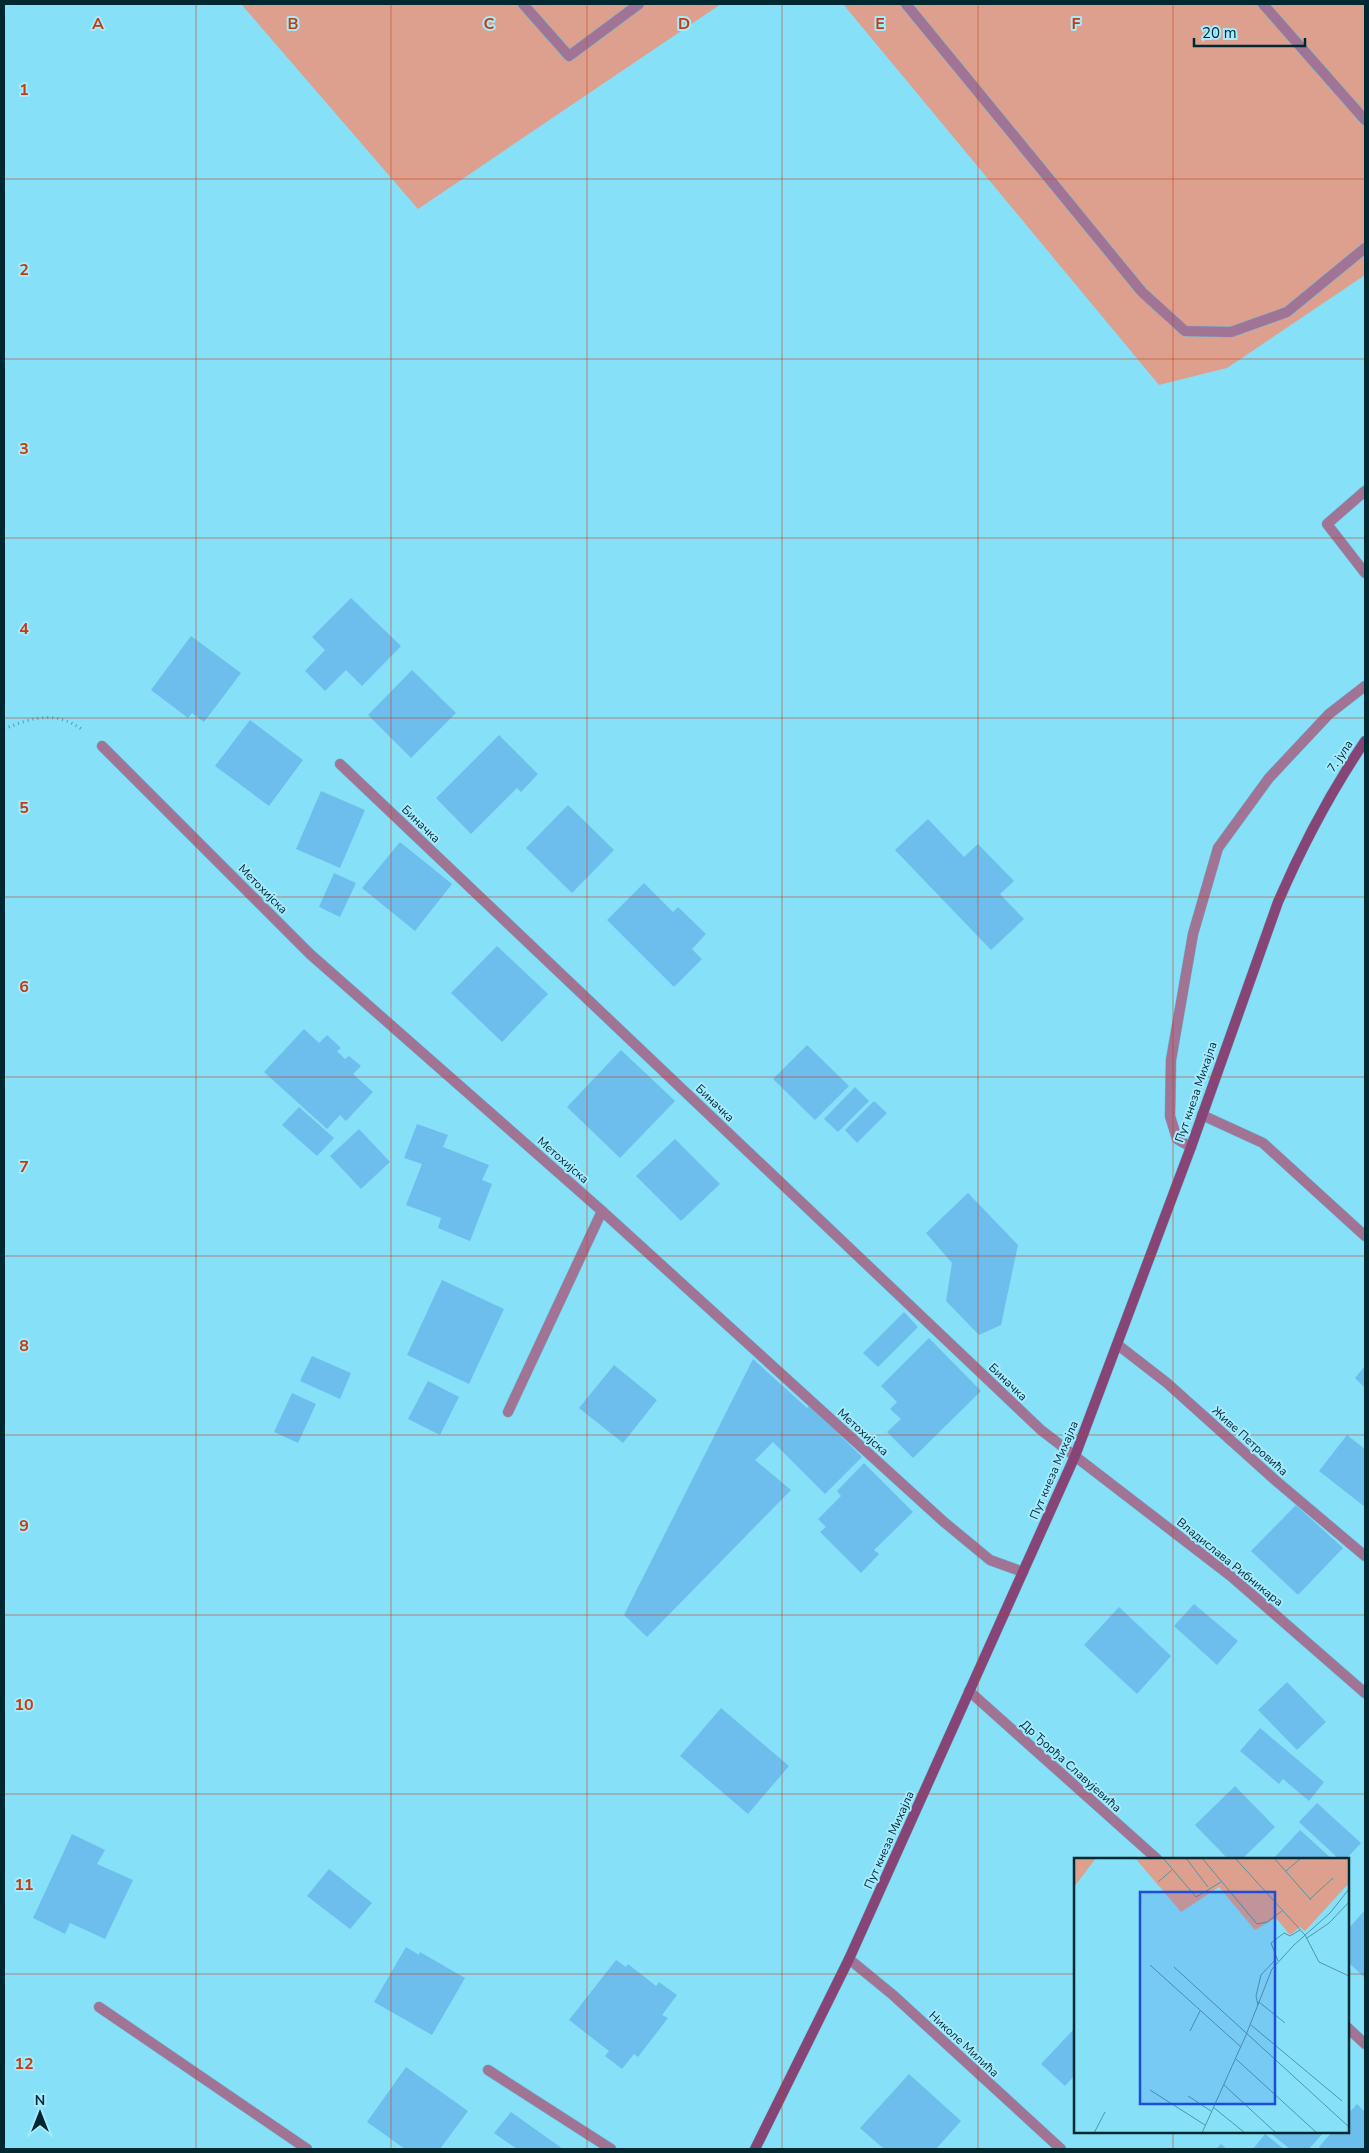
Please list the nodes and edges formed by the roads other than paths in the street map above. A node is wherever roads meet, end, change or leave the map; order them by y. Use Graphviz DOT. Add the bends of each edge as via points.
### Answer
graph roads {
  1 [pos="523,4"];
  2 [pos="639,4"];
  3 [pos="906,4"];
  4 [pos="1263,4"];
  5 [pos="1365,120"];
  6 [pos="1365,248"];
  7 [pos="1365,491"];
  8 [pos="1365,573"];
  9 [pos="1365,686"];
  10 [pos="1365,741"];
  11 [pos="102,746"];
  12 [pos="340,764"];
  13 [pos="1336,785"];
  14 [pos="1202,1115"];
  15 [pos="1191,1146"];
  16 [pos="602,1211"];
  17 [pos="1365,1236"];
  18 [pos="1118,1345"];
  19 [pos="508,1412"];
  20 [pos="1075,1456"];
  21 [pos="1365,1556"];
  22 [pos="1023,1572"];
  23 [pos="969,1691"];
  24 [pos="1365,1693"];
  25 [pos="1156,1858"];
  26 [pos="849,1959"];
  27 [pos="99,2007"];
  28 [pos="1349,2029"];
  29 [pos="1365,2044"];
  30 [pos="488,2070"];
  31 [pos="307,2149"];
  32 [pos="611,2149"];
  33 [pos="755,2149"];
  34 [pos="1061,2149"];
  1 -- 2 [label="street" via="569,56"];
  3 -- 6 [label="street" via="1142,292 1185,331 1231,332 1287,312"];
  4 -- 5 [label="street"];
  7 -- 8 [label="street" via="1327,524"];
  9 -- 15 [label="street" via="1329,714 1269,778 1218,848 1193,934 1170,1060 1170,1116 1177,1139"];
  10 -- 13 [label="main road, 7. јула"];
  11 -- 16 [label="street, Метохијска" via="310,954"];
  12 -- 20 [label="street, Биначка" via="1041,1430"];
  13 -- 14 [label="main road, Пут кнеза Михајла" via="1278,902"];
  14 -- 15 [label="main road, Пут кнеза Михајла"];
  14 -- 17 [label="street" via="1262,1143"];
  15 -- 18 [label="main road, Пут кнеза Михајла"];
  16 -- 19 [label="street"];
  16 -- 22 [label="street, Метохијска" via="944,1522 990,1560"];
  18 -- 20 [label="main road, Пут кнеза Михајла"];
  18 -- 21 [label="street, Живе Петровића" via="1167,1383"];
  20 -- 22 [label="main road, Пут кнеза Михајла"];
  20 -- 24 [label="street, Владислава Рибникара" via="1232,1578"];
  22 -- 23 [label="main road, Пут кнеза Михајла"];
  23 -- 25 [label="street, Др Ђорђа Славујевића"];
  23 -- 26 [label="main road, Пут кнеза Михајла"];
  26 -- 33 [label="main road, Пут кнеза Михајла"];
  26 -- 34 [label="street, Николе Милића" via="893,1995"];
  27 -- 31 [label="street"];
  28 -- 29 [label="street"];
  30 -- 32 [label="street"];
}
